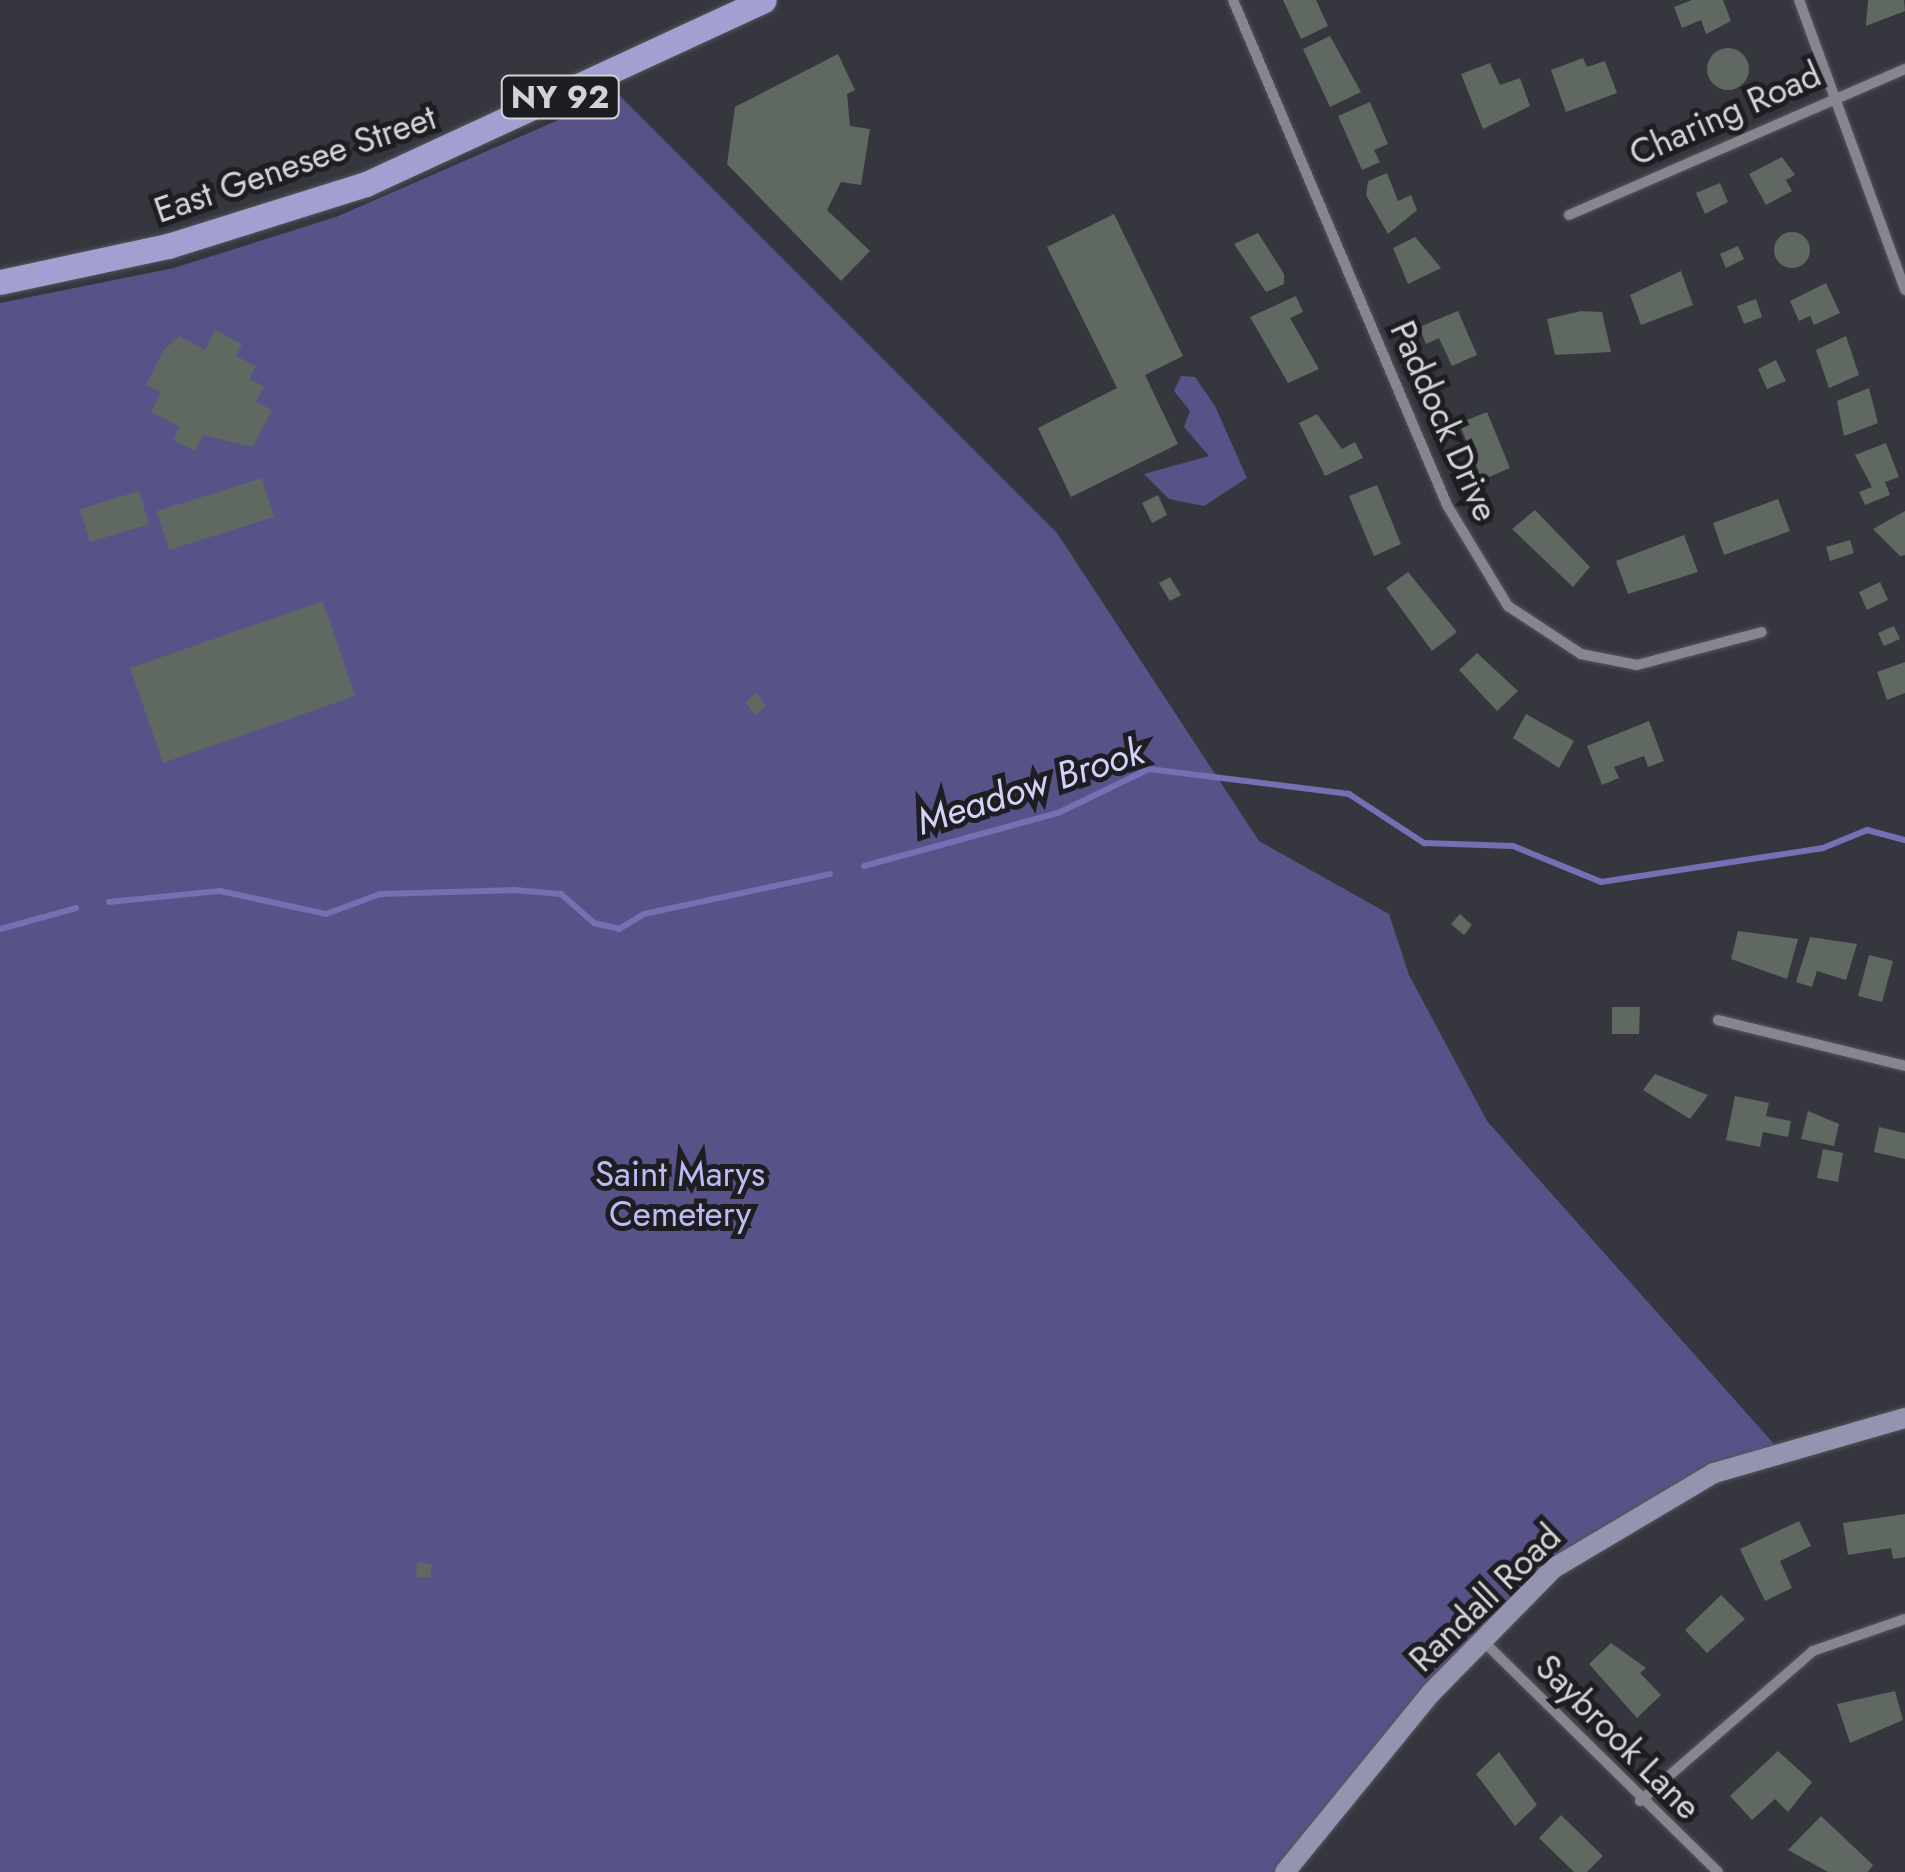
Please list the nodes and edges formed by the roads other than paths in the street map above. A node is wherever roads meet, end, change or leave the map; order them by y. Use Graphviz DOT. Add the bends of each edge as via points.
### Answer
graph roads {
  1 [pos="764,0"];
  2 [pos="1233,0"];
  3 [pos="1800,0"];
  4 [pos="1905,69"];
  5 [pos="1834,95"];
  6 [pos="1569,215"];
  7 [pos="0,282"];
  8 [pos="1905,290"];
  9 [pos="1762,632"];
  10 [pos="1718,1020"];
  11 [pos="1905,1066"];
  12 [pos="1905,1418"];
  13 [pos="1905,1618"];
  14 [pos="1481,1638"];
  15 [pos="1640,1801"];
  16 [pos="1285,1872"];
  17 [pos="1718,1872"];
  1 -- 7 [label="main road, East Genesee Street / NY 92" via="366,184 168,246"];
  2 -- 9 [label="street, Paddock Drive" via="1447,506 1508,606 1582,654 1637,665"];
  3 -- 5 [label="street"];
  4 -- 5 [label="street, Charing Road"];
  5 -- 6 [label="street, Charing Road"];
  5 -- 8 [label="street"];
  10 -- 11 [label="street"];
  12 -- 14 [label="street, Randall Road" via="1714,1474 1637,1511 1554,1568"];
  13 -- 15 [label="street" via="1813,1651"];
  14 -- 15 [label="street, Saybrook Lane"];
  14 -- 16 [label="street, Randall Road"];
  15 -- 17 [label="street, Saybrook Lane"];
}
